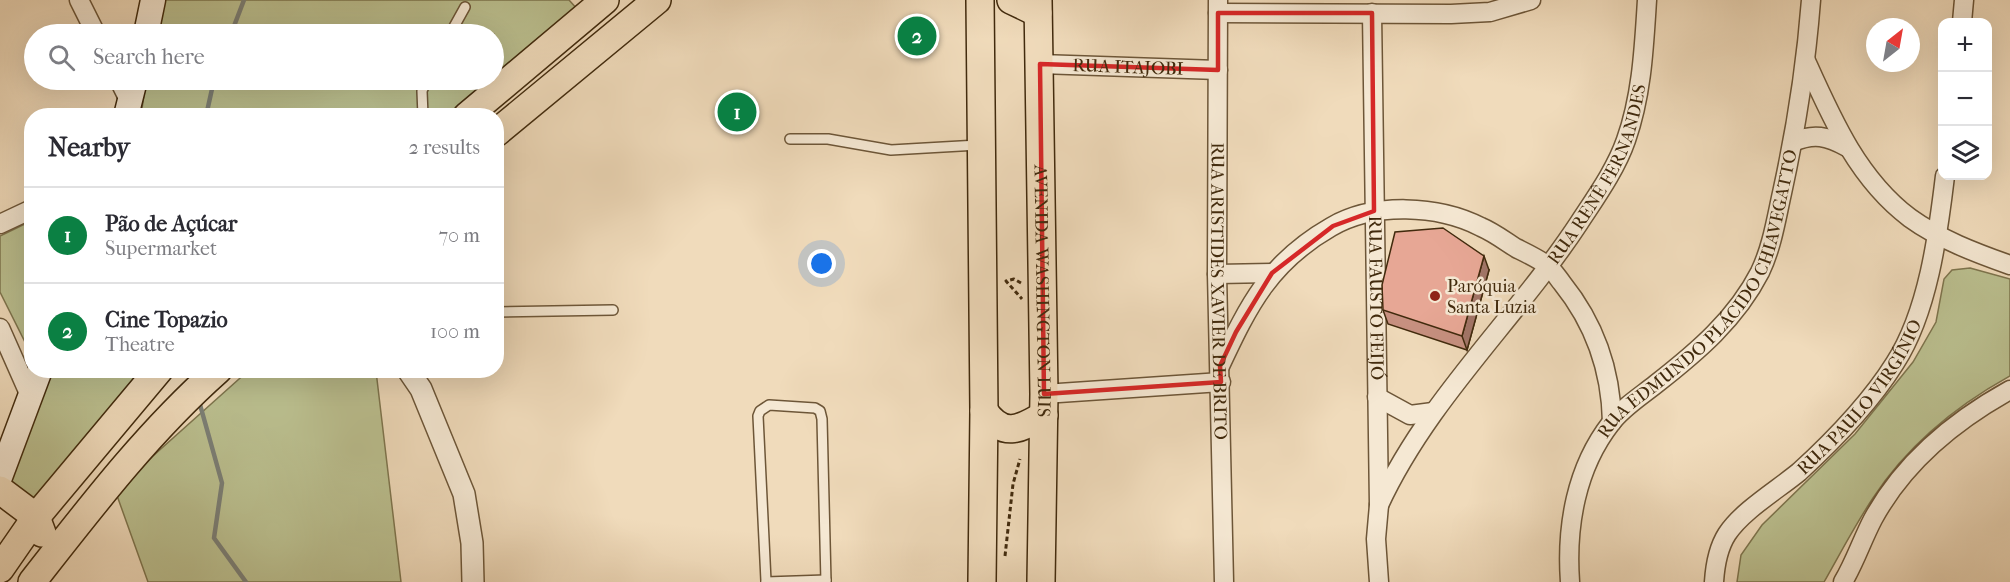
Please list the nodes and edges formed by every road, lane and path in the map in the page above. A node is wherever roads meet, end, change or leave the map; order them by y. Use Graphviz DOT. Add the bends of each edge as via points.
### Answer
graph roads {
  1 [pos="79,0"];
  2 [pos="153,0"];
  3 [pos="605,0"];
  4 [pos="657,0"];
  5 [pos="1004,0"];
  6 [pos="1011,0"];
  7 [pos="1532,0"];
  8 [pos="1647,0"];
  9 [pos="1811,0"];
  10 [pos="1964,0"];
  11 [pos="980,6"];
  12 [pos="1038,6"];
  13 [pos="465,7"];
  14 [pos="1218,7"];
  15 [pos="1372,13"];
  16 [pos="1962,18"];
  17 [pos="91,24"];
  18 [pos="148,24"];
  19 [pos="456,24"];
  20 [pos="1806,59"];
  21 [pos="1040,64"];
  22 [pos="1218,70"];
  23 [pos="504,85"];
  24 [pos="422,90"];
  25 [pos="498,90"];
  26 [pos="423,108"];
  27 [pos="477,108"];
  28 [pos="504,126"];
  29 [pos="790,139"];
  30 [pos="1793,142"];
  31 [pos="980,145"];
  32 [pos="1847,147"];
  33 [pos="1944,180"];
  34 [pos="1374,211"];
  35 [pos="24,213"];
  36 [pos="0,224"];
  37 [pos="1937,235"];
  38 [pos="2010,265"];
  39 [pos="1548,266"];
  40 [pos="1272,273"];
  41 [pos="1217,274"];
  42 [pos="1023,299"];
  43 [pos="613,310"];
  44 [pos="504,312"];
  45 [pos="0,328"];
  46 [pos="1220,374"];
  47 [pos="37,378"];
  48 [pos="152,378"];
  49 [pos="210,378"];
  50 [pos="413,378"];
  51 [pos="2010,390"];
  52 [pos="1377,397"];
  53 [pos="31,398"];
  54 [pos="1044,405"];
  55 [pos="984,411"];
  56 [pos="1433,412"];
  57 [pos="1611,422"];
  58 [pos="0,477"];
  59 [pos="0,490"];
  60 [pos="1379,505"];
  61 [pos="36,517"];
  62 [pos="51,557"];
  63 [pos="0,569"];
  64 [pos="826,581"];
  65 [pos="32,582"];
  66 [pos="473,582"];
  67 [pos="766,582"];
  68 [pos="982,582"];
  69 [pos="1041,582"];
  70 [pos="1224,582"];
  71 [pos="1379,582"];
  72 [pos="1570,582"];
  73 [pos="1714,582"];
  74 [pos="1843,582"];
  1 -- 17 [label="street"];
  2 -- 18 [label="main road"];
  3 -- 23 [label="main road"];
  4 -- 28 [label="main road"];
  5 -- 11 [label="main road"];
  6 -- 12 [label="main road"];
  7 -- 15 [label="street" via="1490,12"];
  8 -- 39 [label="street, RUA RENÊ FERNANDES" via="1642,70 1626,140 1593,202"];
  9 -- 20 [label="street, RUA EDMUNDO PLÁCIDO CHIAVEGATTO"];
  10 -- 16 [label="street"];
  11 -- 31 [label="main road"];
  12 -- 21 [label="main road, AVENIDA WASHINGTON LUIS"];
  13 -- 19 [label="lane"];
  14 -- 15 [label="street"];
  14 -- 22 [label="street, RUA ARISTIDES XAVIER DE BRITO"];
  15 -- 34 [label="street, RUA FAUSTO FEIJÓ"];
  20 -- 30 [label="street, RUA EDMUNDO PLÁCIDO CHIAVEGATTO"];
  20 -- 32 [label="street"];
  21 -- 22 [label="street, RUA ITAJOBI"];
  21 -- 54 [label="main road, AVENIDA WASHINGTON LUIS" via="1039,239"];
  22 -- 41 [label="street, RUA ARISTIDES XAVIER DE BRITO"];
  24 -- 26 [label="lane"];
  25 -- 27 [label="main road"];
  29 -- 31 [label="lane" via="828,139 891,150"];
  30 -- 32 [label="street" via="1817,135"];
  30 -- 57 [label="street, RUA EDMUNDO PLÁCIDO CHIAVEGATTO" via="1771,244 1745,297 1698,350"];
  31 -- 55 [label="main road"];
  32 -- 37 [label="street" via="1885,196"];
  33 -- 37 [label="street, RUA PAULO VIRGÍNIO"];
  34 -- 39 [label="street" via="1421,211 1456,217 1481,226"];
  34 -- 40 [label="street" via="1333,226"];
  34 -- 52 [label="street, RUA FAUSTO FEIJÓ"];
  35 -- 36 [label="street"];
  37 -- 38 [label="street"];
  37 -- 73 [label="street, RUA PAULO VIRGÍNIO" via="1920,307 1895,364 1849,423 1726,534 1715,563"];
  39 -- 56 [label="street, RUA RENÊ FERNANDES"];
  39 -- 57 [label="street" via="1574,297 1604,359"];
  40 -- 41 [label="street"];
  40 -- 46 [label="street" via="1259,290"];
  41 -- 46 [label="street, RUA ARISTIDES XAVIER DE BRITO"];
  42 -- 42 [label="path" via="1020,282 1005,281"];
  43 -- 44 [label="lane"];
  45 -- 53 [label="street"];
  46 -- 54 [label="street"];
  46 -- 70 [label="street, RUA ARISTIDES XAVIER DE BRITO"];
  47 -- 53 [label="main road"];
  48 -- 61 [label="main road"];
  49 -- 62 [label="main road" via="105,488"];
  50 -- 66 [label="street" via="464,494"];
  51 -- 74 [label="street" via="1953,427 1922,453 1874,518"];
  52 -- 56 [label="street" via="1410,415"];
  52 -- 60 [label="street, RUA FAUSTO FEIJÓ"];
  53 -- 58 [label="main road"];
  54 -- 55 [label="main road" via="1025,426 1004,429 992,423"];
  54 -- 69 [label="main road, AVENIDA WASHINGTON LUIS"];
  55 -- 68 [label="main road"];
  56 -- 60 [label="street, RUA RENÊ FERNANDES" via="1410,444"];
  57 -- 72 [label="street, RUA EDMUNDO PLÁCIDO CHIAVEGATTO" via="1576,492 1570,526"];
  59 -- 61 [label="main road"];
  60 -- 71 [label="street, RUA FAUSTO FEIJÓ"];
  61 -- 62 [label="main road"];
  61 -- 63 [label="main road"];
  62 -- 65 [label="main road"];
  64 -- 67 [label="lane"];
  64 -- 67 [label="lane" via="820,411 769,405 758,416"];
}
